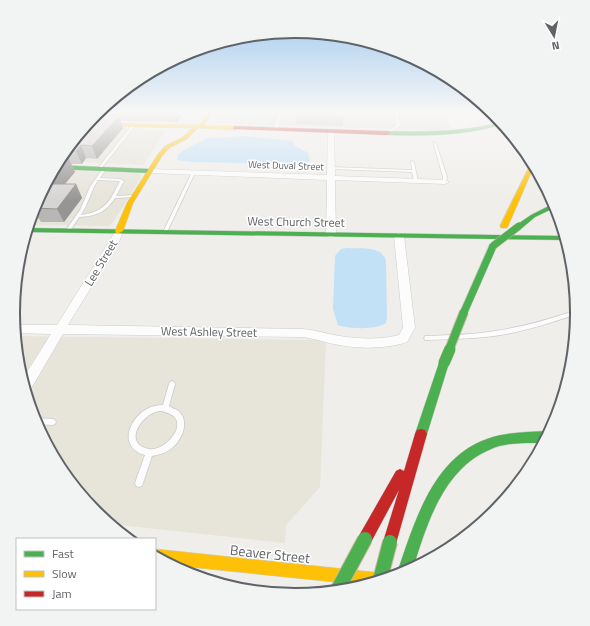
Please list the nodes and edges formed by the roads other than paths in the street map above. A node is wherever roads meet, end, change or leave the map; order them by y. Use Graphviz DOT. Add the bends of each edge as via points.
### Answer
graph roads {
  1 [pos="121,142"];
  2 [pos="178,142"];
  3 [pos="331,142"];
  4 [pos="434,143"];
  5 [pos="412,162"];
  6 [pos="62,167"];
  7 [pos="331,168"];
  8 [pos="101,169"];
  9 [pos="529,169"];
  10 [pos="150,171"];
  11 [pos="414,171"];
  12 [pos="193,173"];
  13 [pos="331,178"];
  14 [pos="97,179"];
  15 [pos="416,181"];
  16 [pos="445,182"];
  17 [pos="533,185"];
  18 [pos="113,196"];
  19 [pos="135,196"];
  20 [pos="549,208"];
  21 [pos="78,216"];
  22 [pos="504,226"];
  23 [pos="33,230"];
  24 [pos="68,230"];
  25 [pos="119,231"];
  26 [pos="165,232"];
  27 [pos="331,235"];
  28 [pos="400,236"];
  29 [pos="560,238"];
  30 [pos="493,246"];
  31 [pos="570,314"];
  32 [pos="21,329"];
  33 [pos="60,330"];
  34 [pos="427,338"];
  35 [pos="28,381"];
  36 [pos="172,384"];
  37 [pos="164,408"];
  38 [pos="42,421"];
  39 [pos="53,422"];
  40 [pos="541,437"];
  41 [pos="418,442"];
  42 [pos="149,452"];
  43 [pos="139,483"];
  44 [pos="168,557"];
  45 [pos="407,564"];
  46 [pos="383,573"];
  47 [pos="367,579"];
  48 [pos="341,584"];
  1 -- 8 [label="lane"];
  2 -- 10 [label="main road, Lee Street" via="162,152"];
  3 -- 7 [label="street"];
  4 -- 16 [label="lane"];
  5 -- 11 [label="lane"];
  6 -- 8 [label="main road, West Duval Street"];
  7 -- 11 [label="lane"];
  7 -- 13 [label="street"];
  8 -- 10 [label="main road, West Duval Street"];
  8 -- 14 [label="lane"];
  9 -- 22 [label="main road"];
  10 -- 12 [label="street, West Duval Street"];
  10 -- 19 [label="main road, Lee Street"];
  11 -- 15 [label="lane"];
  12 -- 13 [label="street, West Duval Street"];
  12 -- 26 [label="lane"];
  13 -- 15 [label="street, West Duval Street"];
  13 -- 27 [label="street"];
  14 -- 18 [label="lane" via="122,180"];
  14 -- 21 [label="lane"];
  15 -- 16 [label="street, West Duval Street"];
  17 -- 22 [label="main road"];
  18 -- 19 [label="lane"];
  18 -- 21 [label="lane" via="101,212 90,216"];
  19 -- 25 [label="main road, Lee Street" via="122,219"];
  20 -- 30 [label="main road, bridge" via="533,216"];
  21 -- 24 [label="lane"];
  22 -- 30 [label="main road"];
  23 -- 24 [label="main road, West Church Street"];
  24 -- 25 [label="main road, West Church Street"];
  25 -- 26 [label="main road, West Church Street"];
  25 -- 33 [label="street, Lee Street"];
  26 -- 27 [label="main road, West Church Street"];
  27 -- 28 [label="main road, West Church Street"];
  28 -- 29 [label="main road, West Church Street"];
  28 -- 33 [label="street, West Ashley Street" via="409,325 408,332 403,338 387,343 340,341 303,333"];
  30 -- 41 [label="main road, bridge" via="444,363"];
  31 -- 34 [label="lane" via="530,327 503,332"];
  32 -- 33 [label="street, West Ashley Street"];
  33 -- 35 [label="street, Lee Street"];
  36 -- 37 [label="lane"];
  37 -- 42 [label="lane" via="150,411 134,428 133,441 142,451"];
  37 -- 42 [label="lane" via="178,416 180,432 177,439 165,449"];
  38 -- 39 [label="lane"];
  40 -- 45 [label="main road" via="516,438 490,444 458,463 440,484"];
  41 -- 46 [label="main road, bridge"];
  41 -- 48 [label="main road, bridge"];
  42 -- 43 [label="lane"];
  44 -- 47 [label="main road, Beaver Street"];
}
